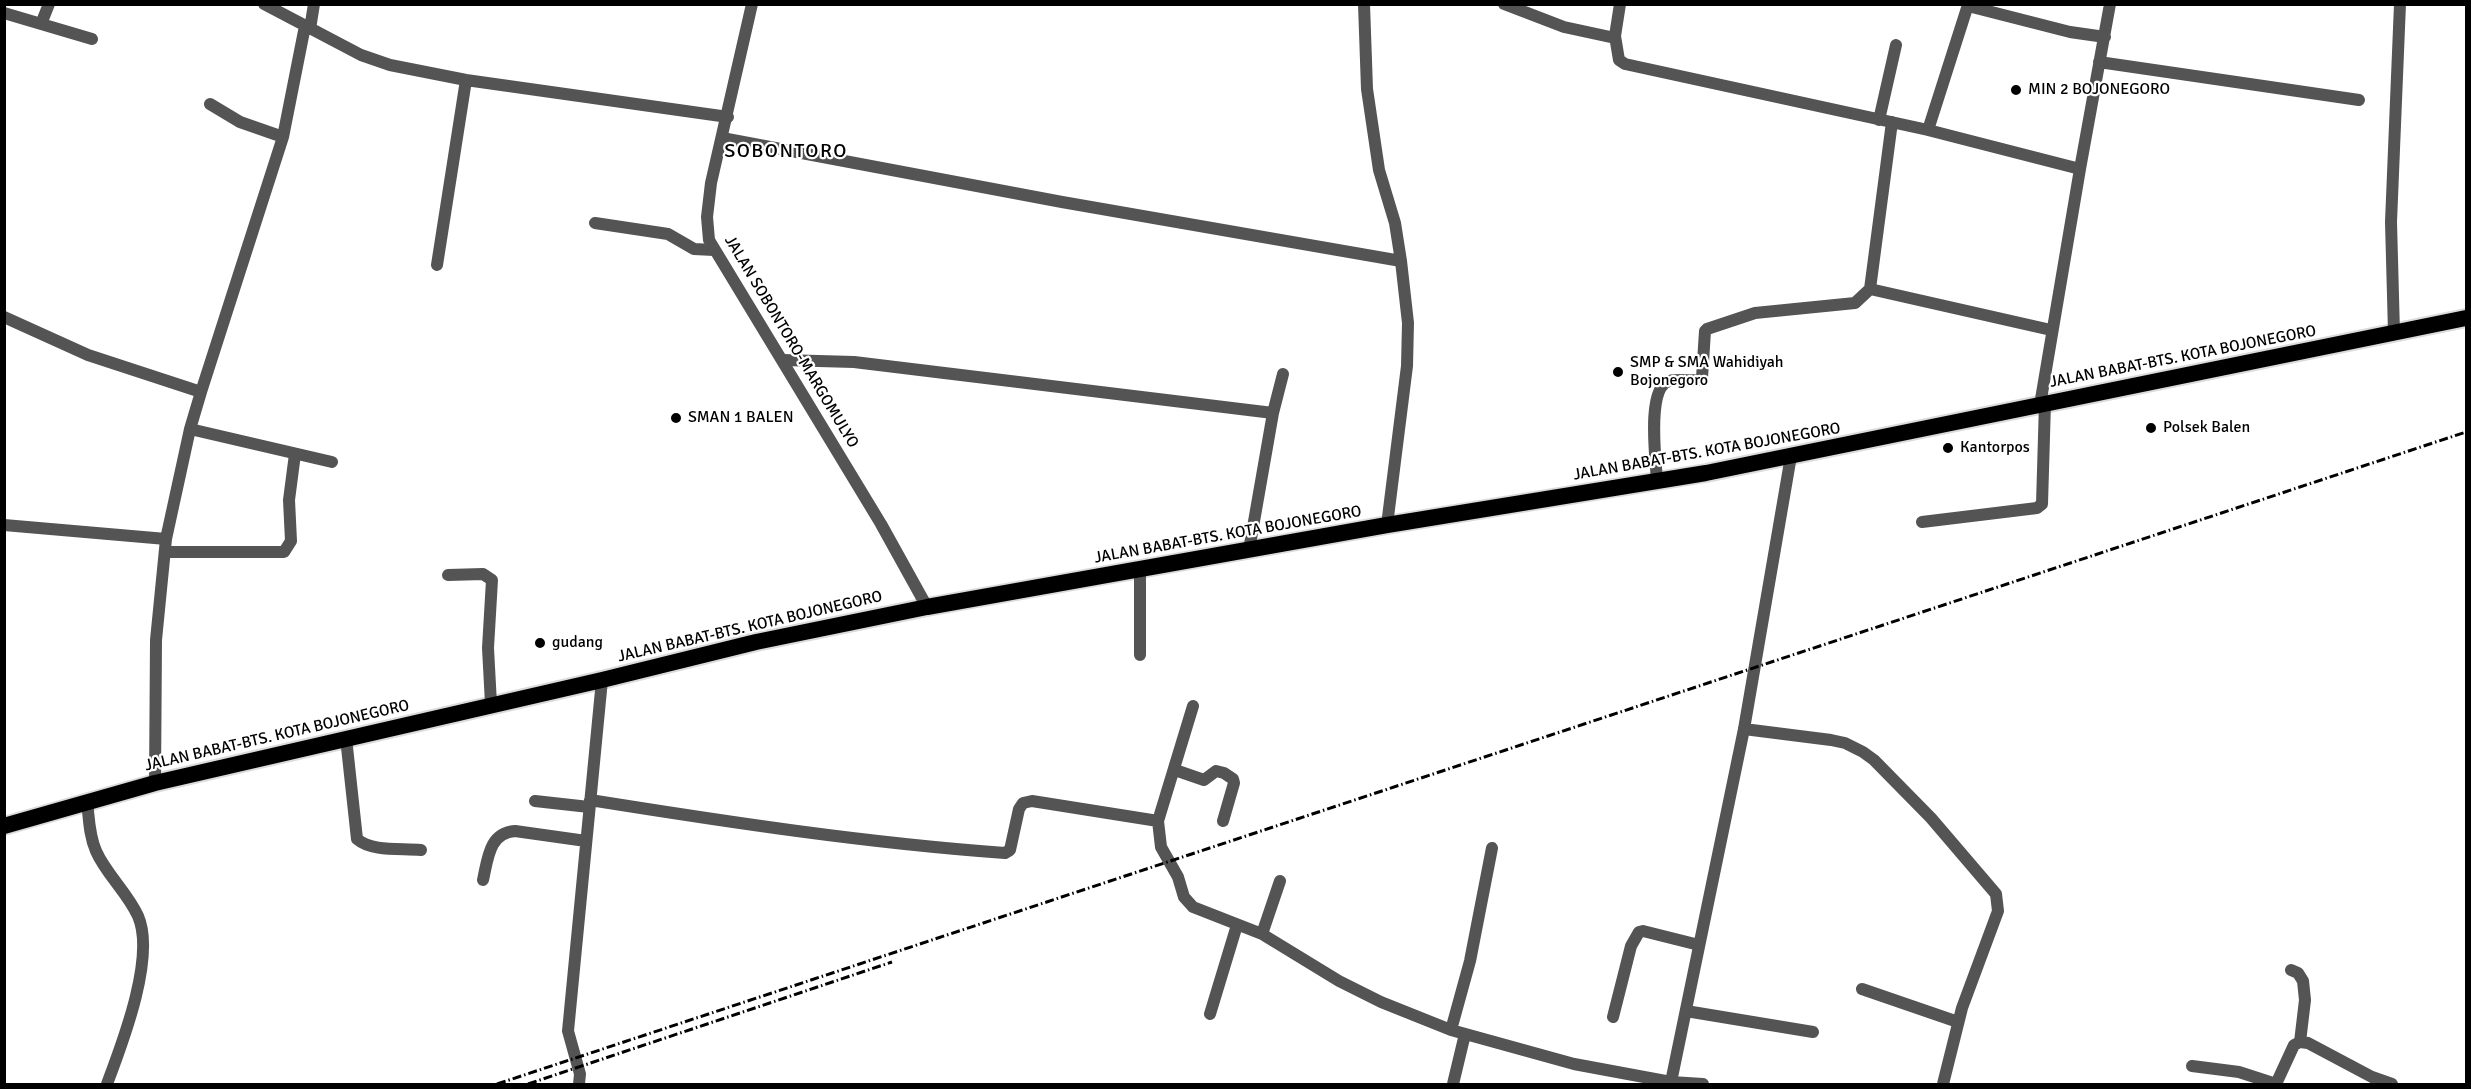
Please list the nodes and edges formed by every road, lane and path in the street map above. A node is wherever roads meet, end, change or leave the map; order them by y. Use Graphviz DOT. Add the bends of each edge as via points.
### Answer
graph roads {
  1 [pos="49,4"];
  2 [pos="264,4"];
  3 [pos="314,4"];
  4 [pos="752,4"];
  5 [pos="1364,4"];
  6 [pos="1504,4"];
  7 [pos="1620,4"];
  8 [pos="2110,4"];
  9 [pos="2400,4"];
  10 [pos="4,13"];
  11 [pos="41,24"];
  12 [pos="307,27"];
  13 [pos="2105,37"];
  14 [pos="92,39"];
  15 [pos="1615,39"];
  16 [pos="1896,45"];
  17 [pos="2099,62"];
  18 [pos="466,80"];
  19 [pos="2359,100"];
  20 [pos="210,104"];
  21 [pos="728,117"];
  22 [pos="1879,120"];
  23 [pos="1892,122"];
  24 [pos="1928,130"];
  25 [pos="283,136"];
  26 [pos="722,138"];
  27 [pos="2080,169"];
  28 [pos="595,223"];
  29 [pos="714,250"];
  30 [pos="1401,261"];
  31 [pos="437,266"];
  32 [pos="1870,289"];
  33 [pos="4,317"];
  34 [pos="2466,318"];
  35 [pos="2051,330"];
  36 [pos="2402,331"];
  37 [pos="783,360"];
  38 [pos="1283,374"];
  39 [pos="201,392"];
  40 [pos="2042,404"];
  41 [pos="1273,413"];
  42 [pos="190,429"];
  43 [pos="295,454"];
  44 [pos="1791,456"];
  45 [pos="332,462"];
  46 [pos="1657,481"];
  47 [pos="1922,522"];
  48 [pos="4,525"];
  49 [pos="1387,525"];
  50 [pos="165,545"];
  51 [pos="1249,550"];
  52 [pos="1140,569"];
  53 [pos="448,575"];
  54 [pos="927,607"];
  55 [pos="1140,655"];
  56 [pos="602,680"];
  57 [pos="491,704"];
  58 [pos="1193,706"];
  59 [pos="1744,729"];
  60 [pos="346,738"];
  61 [pos="1175,770"];
  62 [pos="155,783"];
  63 [pos="87,801"];
  64 [pos="535,801"];
  65 [pos="590,803"];
  66 [pos="1158,820"];
  67 [pos="1223,821"];
  68 [pos="4,826"];
  69 [pos="586,841"];
  70 [pos="1492,848"];
  71 [pos="421,850"];
  72 [pos="483,880"];
  73 [pos="1280,881"];
  74 [pos="1237,925"];
  75 [pos="1262,934"];
  76 [pos="1699,945"];
  77 [pos="2291,970"];
  78 [pos="1862,989"];
  79 [pos="1686,1011"];
  80 [pos="1210,1014"];
  81 [pos="1613,1017"];
  82 [pos="1958,1022"];
  83 [pos="1451,1030"];
  84 [pos="1813,1032"];
  85 [pos="1465,1035"];
  86 [pos="2300,1042"];
  87 [pos="2192,1066"];
  88 [pos="1645,1081"];
  89 [pos="1671,1082"];
  90 [pos="106,1084"];
  91 [pos="579,1084"];
  92 [pos="1452,1084"];
  93 [pos="1703,1084"];
  94 [pos="1943,1084"];
  95 [pos="2276,1084"];
  96 [pos="2392,1084"];
  1 -- 11 [label="street"];
  2 -- 12 [label="street"];
  3 -- 12 [label="street"];
  4 -- 21 [label="street, JALAN SOBONTORO-MARGOMULYO"];
  5 -- 30 [label="street" via="1366,89 1379,170 1395,223"];
  6 -- 15 [label="street" via="1564,27"];
  7 -- 15 [label="street"];
  8 -- 13 [label="street"];
  9 -- 36 [label="street" via="2391,222"];
  10 -- 11 [label="street"];
  11 -- 14 [label="street"];
  12 -- 18 [label="street" via="380,62"];
  12 -- 25 [label="street"];
  13 -- 17 [label="street"];
  13 -- 24 [label="street" via="1967,8"];
  15 -- 22 [label="street" via="1617,56 1625,64"];
  16 -- 22 [label="street"];
  17 -- 19 [label="street"];
  17 -- 27 [label="street"];
  18 -- 21 [label="street"];
  18 -- 31 [label="street"];
  20 -- 25 [label="street" via="240,122"];
  21 -- 26 [label="street, JALAN SOBONTORO-MARGOMULYO"];
  22 -- 23 [label="street"];
  23 -- 24 [label="street"];
  23 -- 32 [label="street"];
  24 -- 27 [label="street"];
  25 -- 39 [label="street"];
  26 -- 29 [label="street, JALAN SOBONTORO-MARGOMULYO" via="707,217"];
  26 -- 30 [label="street"];
  27 -- 35 [label="street"];
  28 -- 29 [label="street" via="668,234 694,249"];
  29 -- 37 [label="street, JALAN SOBONTORO-MARGOMULYO"];
  30 -- 49 [label="street" via="1408,344"];
  32 -- 35 [label="street"];
  32 -- 46 [label="street" via="1855,303 1755,313 1706,330 1702,378 1668,381 1655,400"];
  33 -- 39 [label="street" via="88,355"];
  34 -- 36 [label="highway, JALAN BABAT-BTS. KOTA BOJONEGORO"];
  35 -- 40 [label="street"];
  36 -- 40 [label="highway, JALAN BABAT-BTS. KOTA BOJONEGORO"];
  37 -- 41 [label="street" via="868,364"];
  37 -- 54 [label="street, JALAN SOBONTORO-MARGOMULYO"];
  38 -- 41 [label="street"];
  39 -- 42 [label="street"];
  40 -- 44 [label="highway, JALAN BABAT-BTS. KOTA BOJONEGORO"];
  40 -- 47 [label="street" via="2042,504 2037,508"];
  41 -- 51 [label="street"];
  42 -- 43 [label="street"];
  42 -- 50 [label="street"];
  43 -- 45 [label="street"];
  43 -- 50 [label="street" via="291,541 284,552"];
  44 -- 46 [label="highway, JALAN BABAT-BTS. KOTA BOJONEGORO"];
  44 -- 59 [label="street"];
  46 -- 49 [label="highway, JALAN BABAT-BTS. KOTA BOJONEGORO"];
  48 -- 50 [label="street"];
  49 -- 51 [label="highway, JALAN BABAT-BTS. KOTA BOJONEGORO"];
  50 -- 62 [label="street" via="156,640"];
  51 -- 52 [label="highway, JALAN BABAT-BTS. KOTA BOJONEGORO"];
  52 -- 54 [label="highway, JALAN BABAT-BTS. KOTA BOJONEGORO"];
  52 -- 55 [label="street"];
  53 -- 57 [label="street" via="483,574 492,579 488,638"];
  54 -- 56 [label="highway, JALAN BABAT-BTS. KOTA BOJONEGORO" via="756,642"];
  56 -- 57 [label="highway, JALAN BABAT-BTS. KOTA BOJONEGORO"];
  56 -- 65 [label="street"];
  57 -- 60 [label="highway, JALAN BABAT-BTS. KOTA BOJONEGORO"];
  58 -- 61 [label="street"];
  59 -- 76 [label="street"];
  59 -- 82 [label="street" via="1831,740 1863,752 1931,818 1996,894 1998,910"];
  60 -- 62 [label="highway, JALAN BABAT-BTS. KOTA BOJONEGORO"];
  60 -- 71 [label="street" via="357,839 371,846"];
  61 -- 66 [label="street"];
  61 -- 67 [label="street" via="1204,780 1216,771 1224,772 1233,779"];
  62 -- 63 [label="highway, JALAN BABAT-BTS. KOTA BOJONEGORO"];
  63 -- 68 [label="highway, JALAN BABAT-BTS. KOTA BOJONEGORO"];
  63 -- 90 [label="street" via="95,850 138,915 143,948 140,981"];
  64 -- 65 [label="street"];
  65 -- 66 [label="street" via="735,824 1005,853 1010,850 1019,809 1023,803 1032,801"];
  65 -- 69 [label="street"];
  66 -- 74 [label="street" via="1161,847 1187,903"];
  69 -- 72 [label="street" via="505,832 493,842"];
  69 -- 91 [label="street" via="568,1031 580,1074"];
  70 -- 83 [label="street" via="1470,961"];
  73 -- 75 [label="street"];
  74 -- 75 [label="street"];
  74 -- 80 [label="street"];
  75 -- 83 [label="street" via="1339,981"];
  76 -- 79 [label="street"];
  76 -- 81 [label="street" via="1639,932 1631,946"];
  77 -- 86 [label="street" via="2298,973 2305,991"];
  78 -- 82 [label="street"];
  79 -- 84 [label="street"];
  79 -- 89 [label="street"];
  82 -- 94 [label="street"];
  83 -- 85 [label="street"];
  85 -- 88 [label="street"];
  85 -- 92 [label="street"];
  86 -- 95 [label="street" via="2294,1045"];
  86 -- 96 [label="street" via="2308,1042"];
  87 -- 95 [label="street" via="2239,1072"];
  88 -- 89 [label="street"];
  89 -- 93 [label="street"];
}
